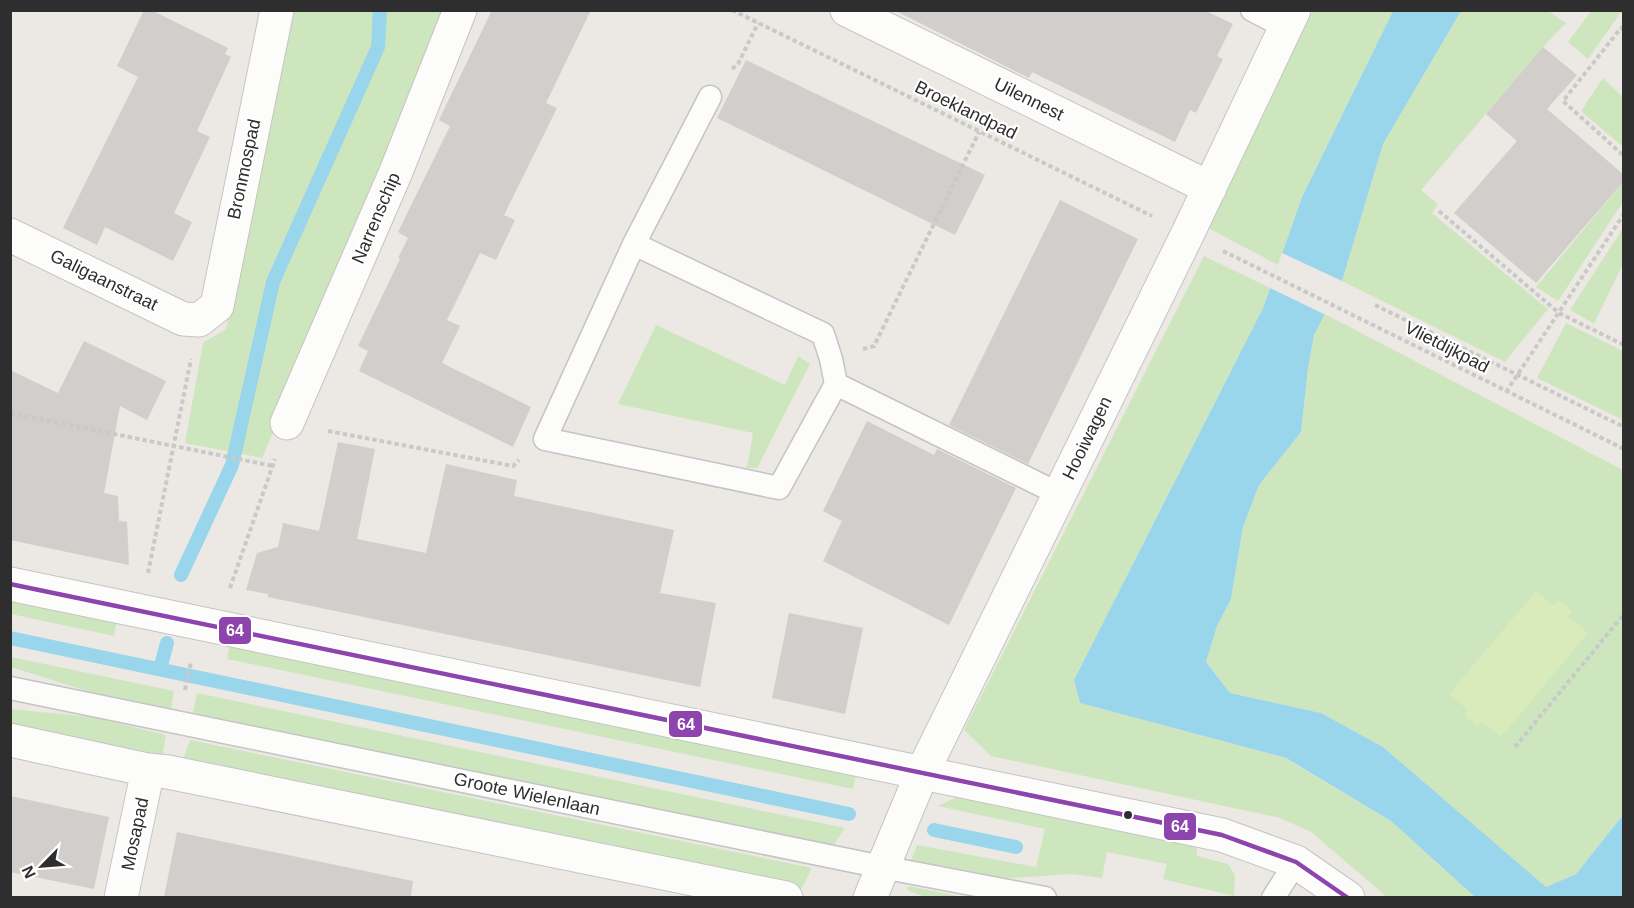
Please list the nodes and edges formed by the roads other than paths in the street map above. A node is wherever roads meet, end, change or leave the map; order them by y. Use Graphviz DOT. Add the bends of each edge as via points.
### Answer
graph roads {
  1 [pos="277,10"];
  2 [pos="460,10"];
  3 [pos="847,10"];
  4 [pos="1252,10"];
  5 [pos="1290,19"];
  6 [pos="710,97"];
  7 [pos="1210,188"];
  8 [pos="10,235"];
  9 [pos="634,244"];
  10 [pos="199,320"];
  11 [pos="836,384"];
  12 [pos="287,423"];
  13 [pos="1059,494"];
  14 [pos="10,584"];
  15 [pos="10,688"];
  16 [pos="10,740"];
  17 [pos="148,770"];
  18 [pos="922,773"];
  19 [pos="1296,862"];
  20 [pos="882,867"];
  21 [pos="122,897"];
  22 [pos="786,897"];
  23 [pos="870,897"];
  24 [pos="1045,897"];
  25 [pos="1273,897"];
  26 [pos="1348,897"];
  1 -- 10 [label="street, Bronmospad" via="217,306"];
  2 -- 12 [label="street, Narrenschip" via="395,174"];
  3 -- 7 [label="street, Uilennest"];
  4 -- 5 [label="lane"];
  5 -- 7 [label="street, Hooiwagen"];
  6 -- 9 [label="lane"];
  7 -- 13 [label="street, Hooiwagen"];
  8 -- 10 [label="street, Galigaanstraat" via="183,319"];
  9 -- 11 [label="lane" via="823,334"];
  9 -- 11 [label="lane" via="545,439 779,488"];
  11 -- 13 [label="lane"];
  13 -- 18 [label="street, Hooiwagen"];
  14 -- 18 [label="street"];
  15 -- 20 [label="lane, Groote Wielenlaan"];
  16 -- 17 [label="street"];
  17 -- 21 [label="street, Mosapad"];
  17 -- 22 [label="street"];
  18 -- 19 [label="street" via="1222,835"];
  18 -- 20 [label="street, Hooiwagen"];
  19 -- 25 [label="lane"];
  19 -- 26 [label="street"];
  20 -- 23 [label="street, Hooiwagen"];
  20 -- 24 [label="lane, Groote Wielenlaan"];
}
